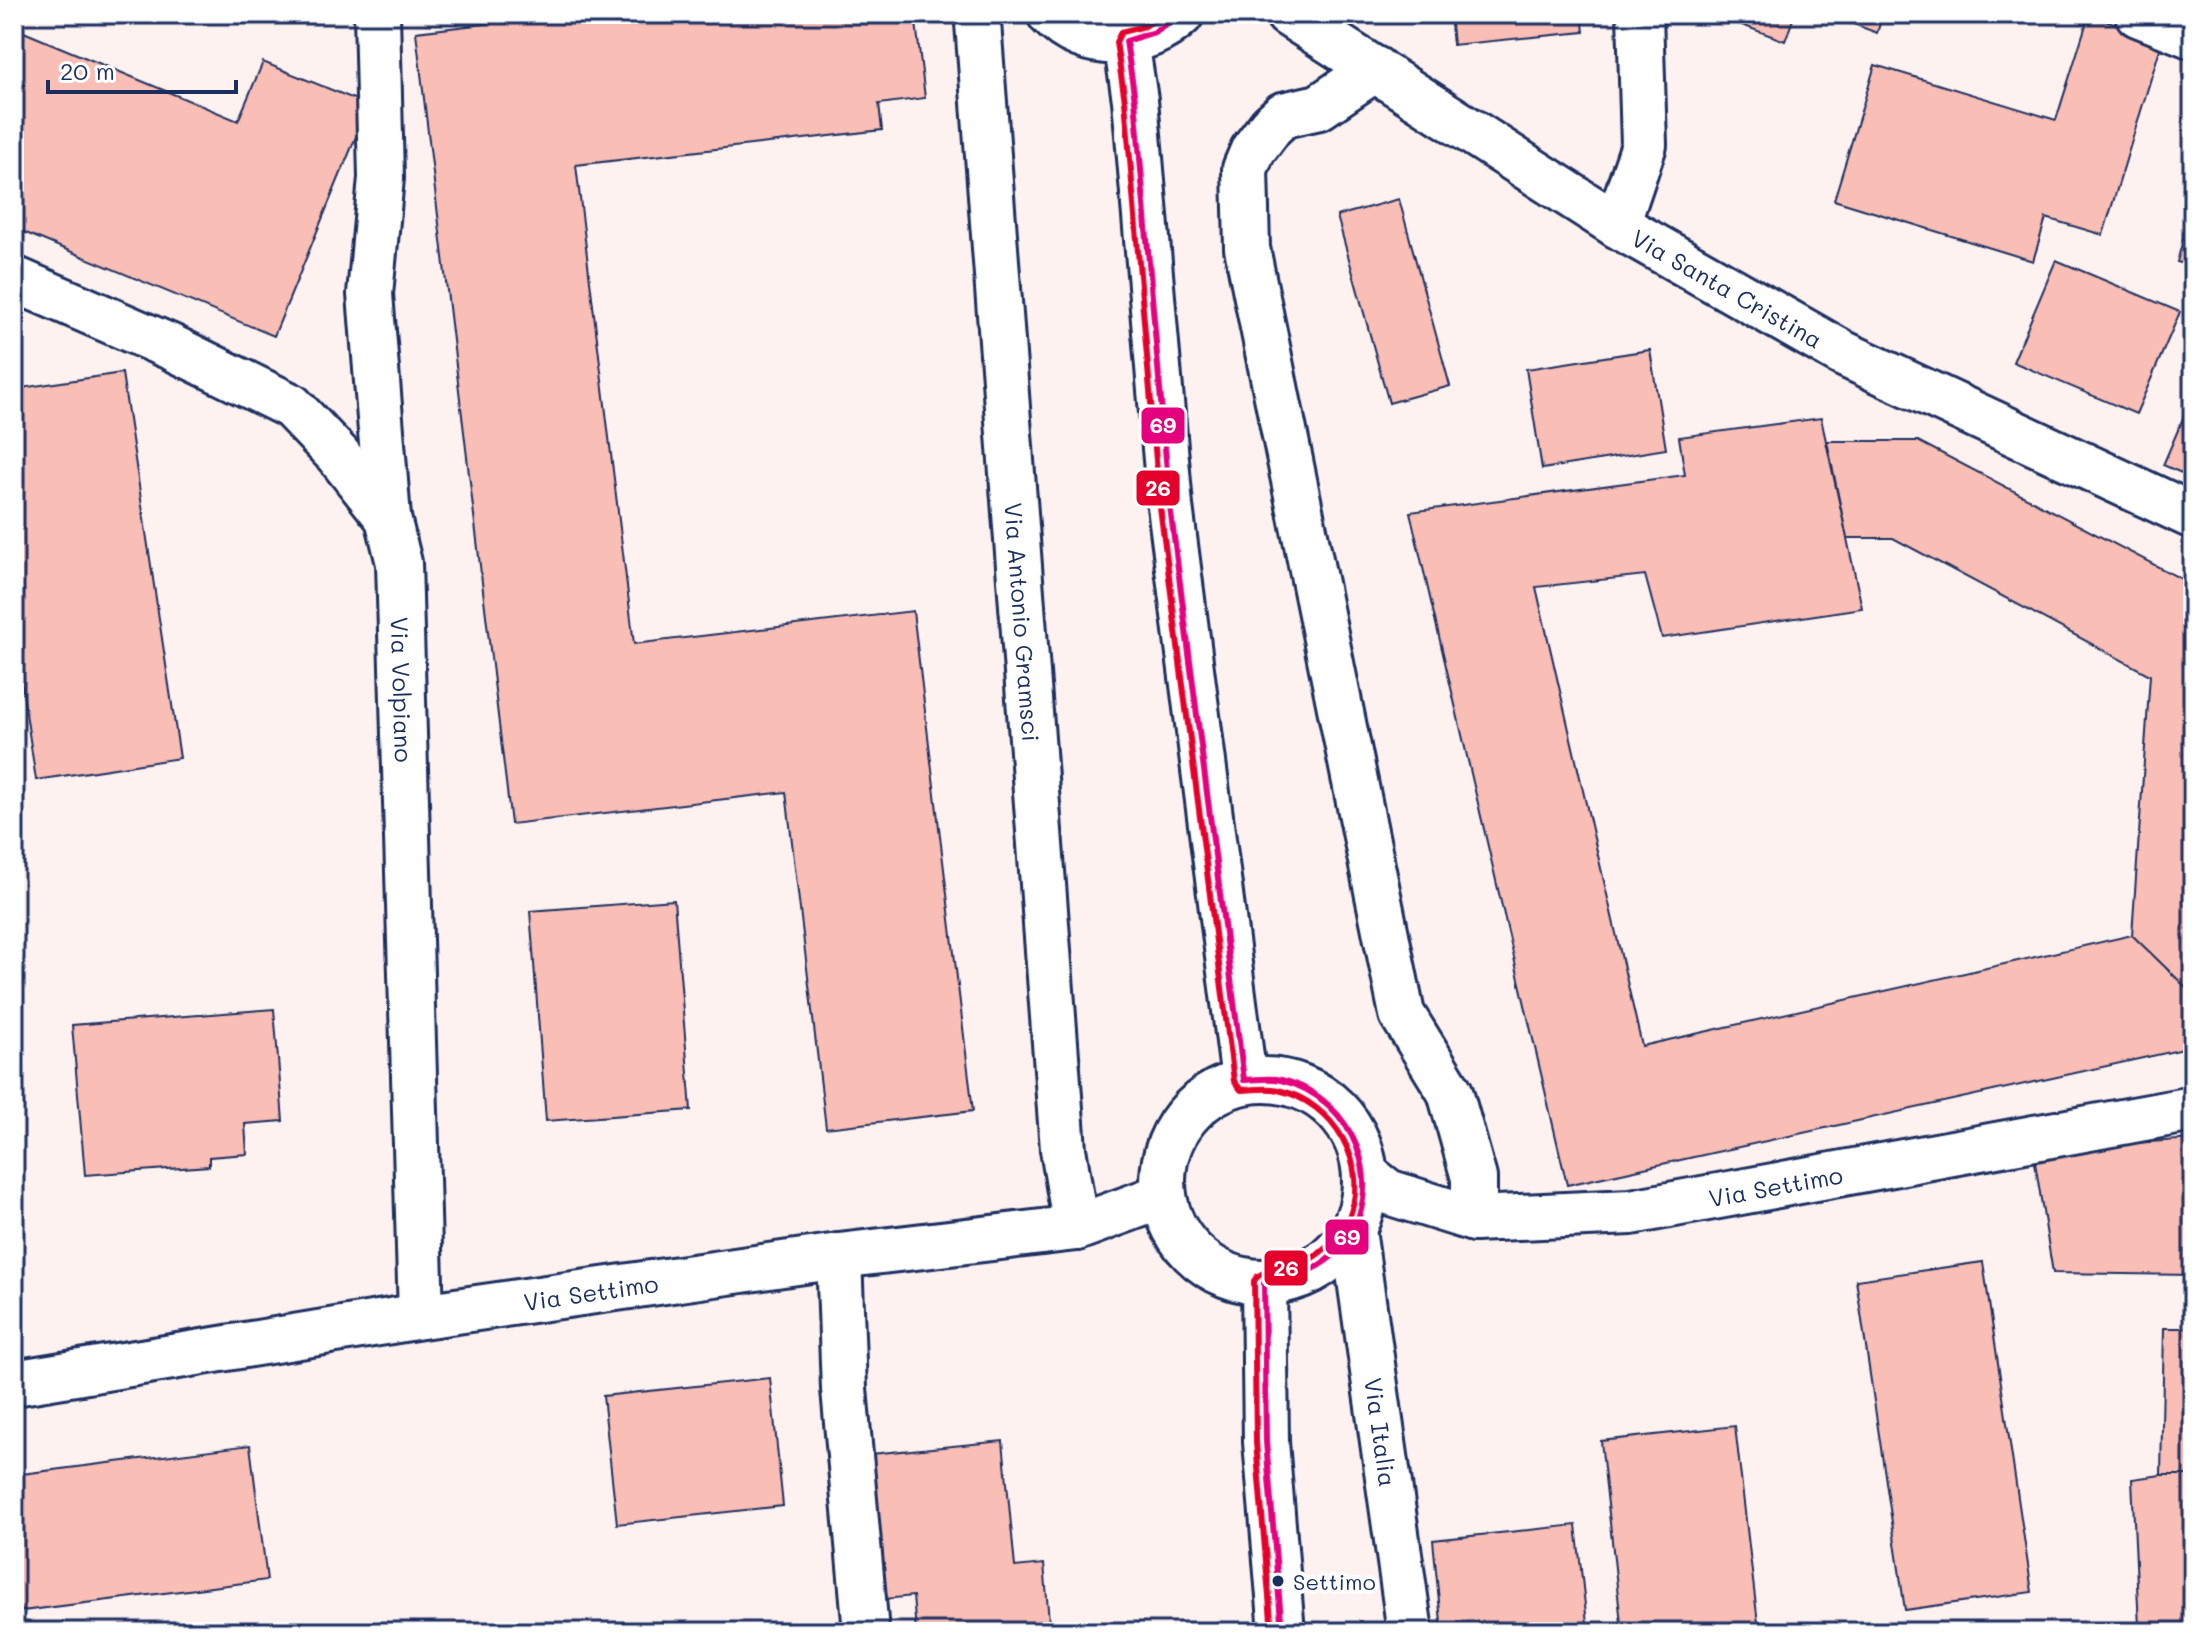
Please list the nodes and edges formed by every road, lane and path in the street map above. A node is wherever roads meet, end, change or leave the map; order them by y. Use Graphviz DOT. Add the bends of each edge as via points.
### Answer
graph roads {
  1 [pos="377,14"];
  2 [pos="980,14"];
  3 [pos="1050,14"];
  4 [pos="1181,14"];
  5 [pos="1288,14"];
  6 [pos="1640,14"];
  7 [pos="2138,14"];
  8 [pos="2193,36"];
  9 [pos="1126,41"];
  10 [pos="1375,69"];
  11 [pos="1617,225"];
  12 [pos="14,279"];
  13 [pos="2193,516"];
  14 [pos="388,518"];
  15 [pos="1244,1080"];
  16 [pos="2193,1109"];
  17 [pos="1366,1175"];
  18 [pos="1163,1196"];
  19 [pos="1474,1219"];
  20 [pos="1076,1228"];
  21 [pos="1353,1230"];
  22 [pos="839,1256"];
  23 [pos="1264,1283"];
  24 [pos="421,1316"];
  25 [pos="14,1383"];
  26 [pos="866,1632"];
  27 [pos="1282,1632"];
  28 [pos="1410,1632"];
  1 -- 14 [label="street" via="381,178 370,294"];
  2 -- 20 [label="street, Via Antonio Gramsci" via="1063,1149"];
  3 -- 9 [label="street" via="1075,33 1100,41"];
  4 -- 9 [label="street" via="1149,36"];
  5 -- 10 [label="street, Via Santa Cristina"];
  6 -- 11 [label="street" via="1644,145"];
  7 -- 8 [label="street"];
  9 -- 15 [label="street" via="1170,506"];
  10 -- 11 [label="street, Via Santa Cristina"];
  10 -- 19 [label="street" via="1319,107 1283,115 1253,150 1245,169 1247,248 1402,1014 1450,1092 1474,1178"];
  11 -- 13 [label="street, Via Santa Cristina" via="1844,354"];
  12 -- 14 [label="street, Via Volpiano" via="291,406"];
  14 -- 24 [label="street, Via Volpiano" via="399,563"];
  15 -- 17 [label="street" via="1279,1080 1312,1091 1339,1112 1358,1141"];
  15 -- 18 [label="street" via="1215,1091 1190,1110 1172,1135 1162,1165"];
  16 -- 19 [label="street, Via Settimo" via="1631,1212"];
  17 -- 19 [label="street, Via Settimo" via="1388,1192"];
  17 -- 21 [label="street" via="1364,1204"];
  18 -- 20 [label="street, Via Settimo"];
  18 -- 23 [label="street" via="1171,1224 1198,1258 1236,1279"];
  20 -- 22 [label="street, Via Settimo"];
  21 -- 23 [label="street" via="1336,1253 1313,1270"];
  21 -- 28 [label="street, Via Italia"];
  22 -- 24 [label="street, Via Settimo"];
  22 -- 26 [label="street" via="844,1389"];
  23 -- 27 [label="street" via="1266,1442"];
  24 -- 25 [label="street, Via Settimo"];
}
